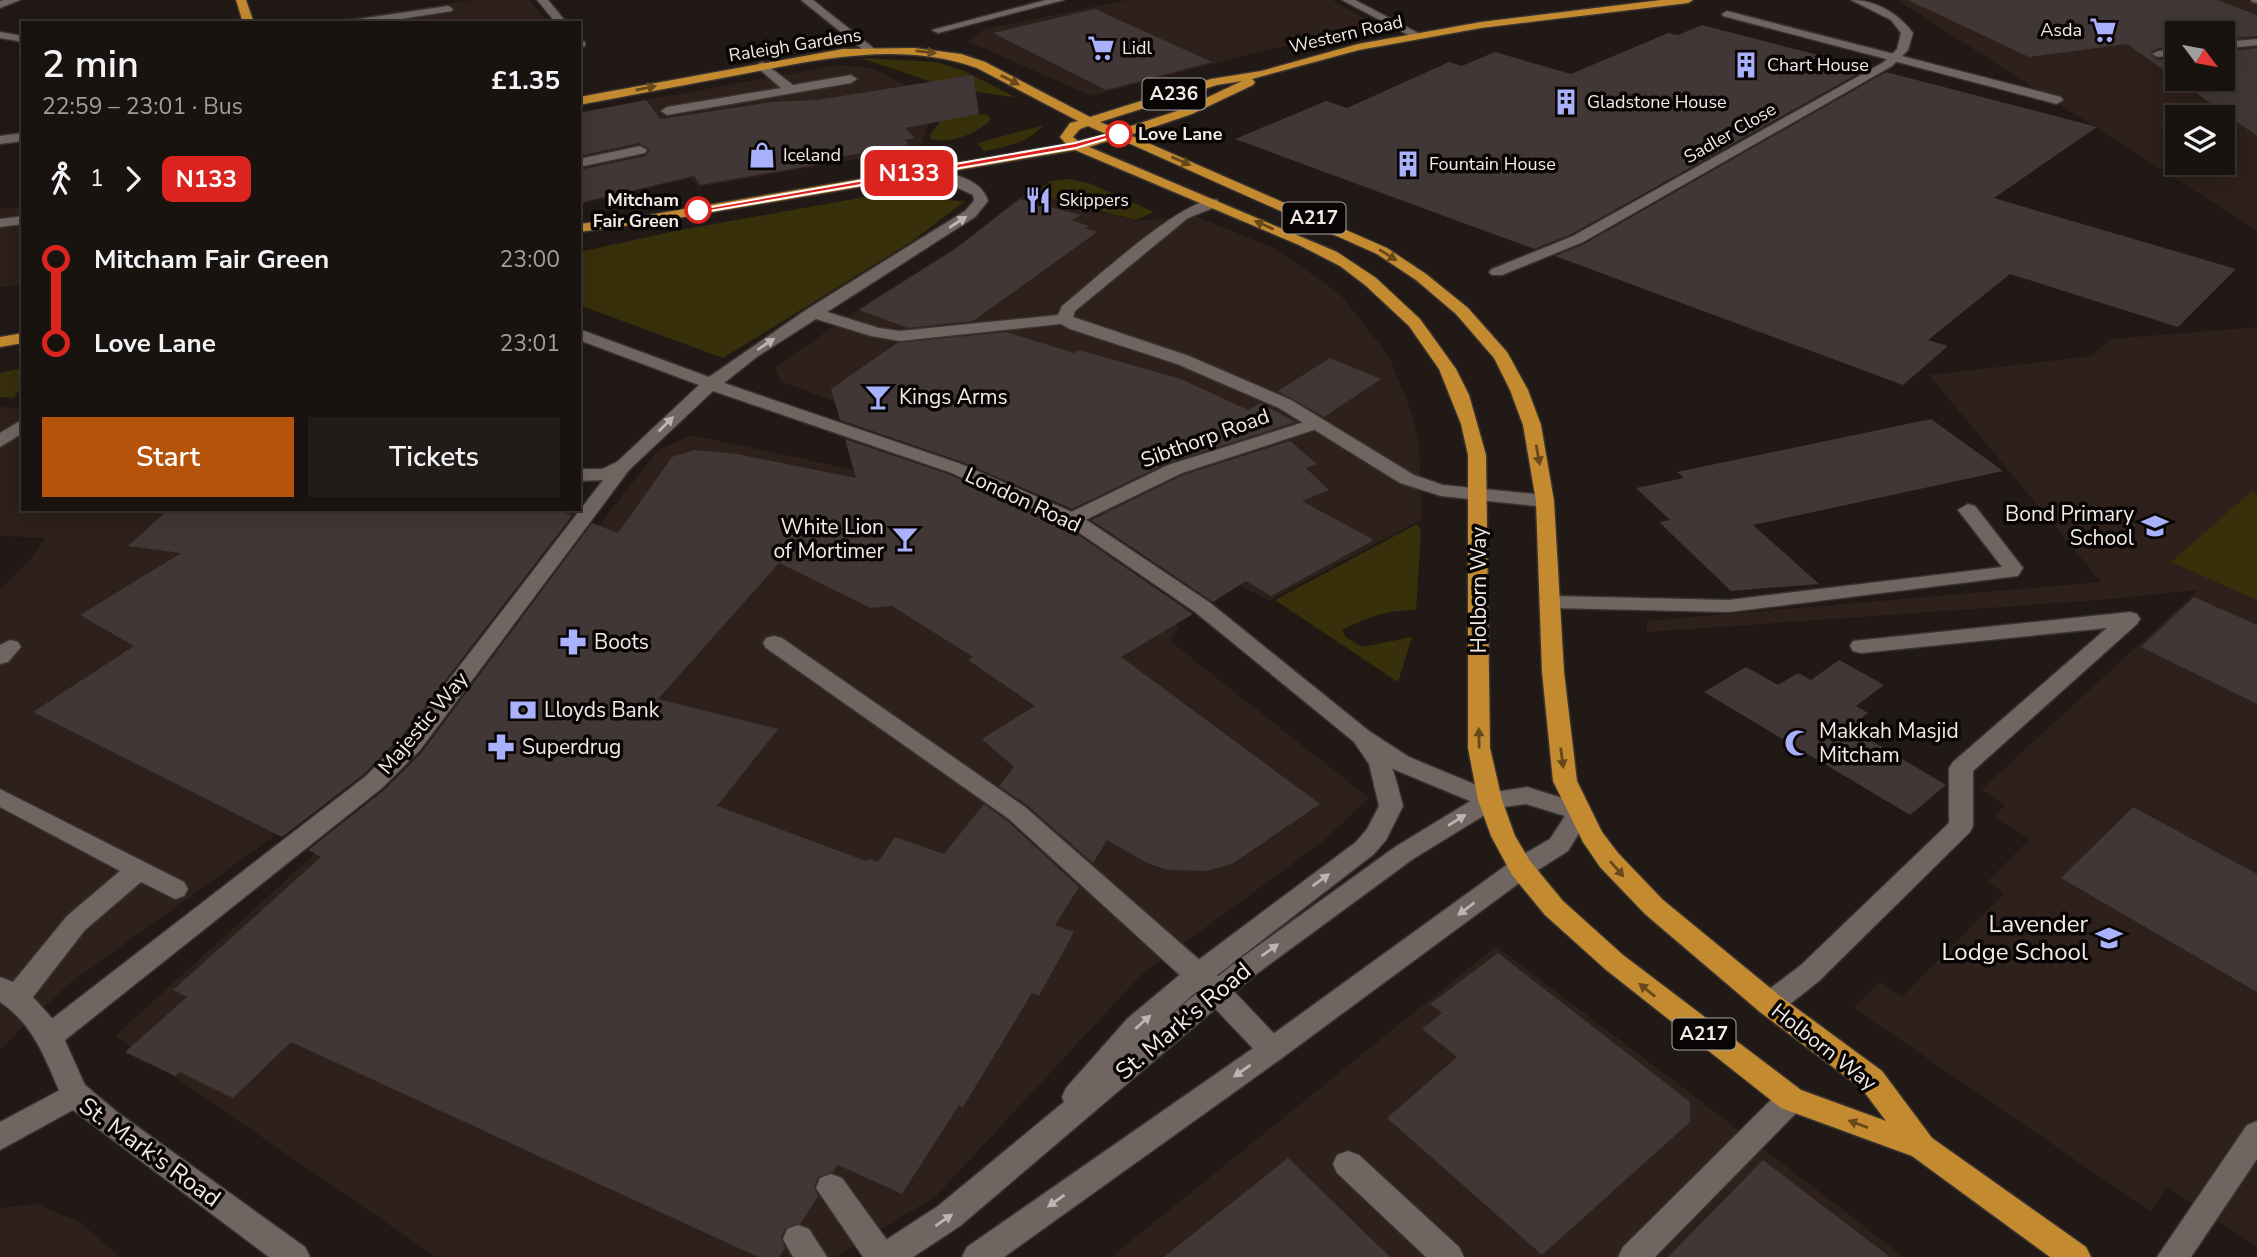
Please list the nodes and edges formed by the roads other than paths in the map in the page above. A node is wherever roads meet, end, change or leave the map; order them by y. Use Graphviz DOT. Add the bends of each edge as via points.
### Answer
graph roads {
  1 [pos="15,0"];
  2 [pos="241,0"];
  3 [pos="542,0"];
  4 [pos="806,0"];
  5 [pos="1059,0"];
  6 [pos="1347,0"];
  7 [pos="1679,0"];
  8 [pos="1856,0"];
  9 [pos="0,5"];
  10 [pos="448,9"];
  11 [pos="1727,14"];
  12 [pos="248,21"];
  13 [pos="366,21"];
  14 [pos="560,21"];
  15 [pos="938,30"];
  16 [pos="0,35"];
  17 [pos="1416,35"];
  18 [pos="21,39"];
  19 [pos="2257,42"];
  20 [pos="2235,45"];
  21 [pos="870,50"];
  22 [pos="2165,53"];
  23 [pos="2158,54"];
  24 [pos="1895,57"];
  25 [pos="763,66"];
  26 [pos="1262,74"];
  27 [pos="852,79"];
  28 [pos="791,90"];
  29 [pos="2057,100"];
  30 [pos="581,101"];
  31 [pos="667,111"];
  32 [pos="1088,121"];
  33 [pos="1119,134"];
  34 [pos="21,137"];
  35 [pos="0,140"];
  36 [pos="1076,146"];
  37 [pos="640,150"];
  38 [pos="581,163"];
  39 [pos="912,173"];
  40 [pos="1213,203"];
  41 [pos="655,218"];
  42 [pos="21,220"];
  43 [pos="0,223"];
  44 [pos="581,228"];
  45 [pos="581,237"];
  46 [pos="1497,272"];
  47 [pos="812,313"];
  48 [pos="1064,319"];
  49 [pos="581,335"];
  50 [pos="21,338"];
  51 [pos="0,342"];
  52 [pos="711,385"];
  53 [pos="1317,423"];
  54 [pos="21,426"];
  55 [pos="0,442"];
  56 [pos="623,466"];
  57 [pos="581,475"];
  58 [pos="1479,495"];
  59 [pos="1545,501"];
  60 [pos="1968,510"];
  61 [pos="1072,519"];
  62 [pos="1552,602"];
  63 [pos="774,643"];
  64 [pos="1861,646"];
  65 [pos="1361,736"];
  66 [pos="0,797"];
  67 [pos="1490,800"];
  68 [pos="1580,812"];
  69 [pos="1521,868"];
  70 [pos="139,870"];
  71 [pos="175,889"];
  72 [pos="1208,983"];
  73 [pos="8,993"];
  74 [pos="1770,1004"];
  75 [pos="50,1036"];
  76 [pos="1272,1050"];
  77 [pos="75,1094"];
  78 [pos="1791,1099"];
  79 [pos="2257,1134"];
  80 [pos="0,1137"];
  81 [pos="1922,1147"];
  82 [pos="1348,1164"];
  83 [pos="831,1188"];
  84 [pos="1015,1229"];
  85 [pos="294,1257"];
  86 [pos="881,1257"];
  87 [pos="887,1257"];
  88 [pos="978,1257"];
  89 [pos="993,1257"];
  90 [pos="1448,1257"];
  91 [pos="1634,1257"];
  92 [pos="2075,1257"];
  93 [pos="2173,1257"];
  1 -- 9 [label="street"];
  2 -- 12 [label="main road"];
  3 -- 14 [label="street"];
  4 -- 21 [label="street"];
  5 -- 15 [label="street"];
  6 -- 17 [label="street"];
  7 -- 17 [label="main road, Western Road / A236"];
  8 -- 24 [label="street" via="1903,25 1906,42"];
  10 -- 13 [label="street"];
  11 -- 24 [label="street"];
  16 -- 18 [label="street"];
  17 -- 26 [label="main road, Western Road / A236"];
  19 -- 20 [label="street"];
  21 -- 25 [label="main road, Raleigh Gardens"];
  21 -- 32 [label="main road, Raleigh Gardens, one-way" via="961,58"];
  22 -- 23 [label="street"];
  24 -- 29 [label="street"];
  24 -- 46 [label="street, Sadler Close" via="1578,239"];
  25 -- 28 [label="street"];
  30 -- 25 [label="main road, Raleigh Gardens, one-way"];
  26 -- 32 [label="main road, Western Road / A236" via="1215,82"];
  26 -- 33 [label="main road, Western Road / A236" via="1219,98"];
  27 -- 28 [label="street"];
  28 -- 31 [label="street"];
  32 -- 33 [label="main road, Raleigh Gardens"];
  32 -- 36 [label="main road" via="1066,137"];
  33 -- 36 [label="main road, A236"];
  33 -- 59 [label="main road, Holborn Way / A217, one-way" via="1382,251 1446,296 1501,356 1519,390 1532,425"];
  34 -- 35 [label="street"];
  36 -- 39 [label="main road, A236"];
  36 -- 40 [label="main road, Holborn Way / A217"];
  37 -- 38 [label="street"];
  39 -- 41 [label="main road, A236"];
  47 -- 39 [label="street, Majestic Way, one-way" via="970,214 981,201 979,193 967,184"];
  40 -- 48 [label="street" via="1184,215 1068,309"];
  58 -- 40 [label="main road, Holborn Way / A217, one-way" via="1473,431 1463,401 1444,360 1415,322 1344,263"];
  41 -- 44 [label="main road, A236"];
  41 -- 45 [label="main road, A236"];
  42 -- 43 [label="street"];
  47 -- 48 [label="street" via="901,336"];
  52 -- 47 [label="street, Majestic Way, one-way"];
  48 -- 53 [label="street" via="1076,327 1230,378"];
  49 -- 52 [label="street, London Road"];
  50 -- 51 [label="main road"];
  56 -- 52 [label="street, Majestic Way, one-way"];
  52 -- 61 [label="street, London Road" via="956,468"];
  53 -- 58 [label="street" via="1407,479"];
  53 -- 61 [label="street, Sibthorp Road" via="1175,469"];
  54 -- 55 [label="street"];
  56 -- 57 [label="street" via="605,474"];
  56 -- 75 [label="street, Majestic Way" via="412,744 374,782"];
  58 -- 59 [label="street"];
  67 -- 58 [label="main road, Holborn Way / A217, one-way" via="1479,748"];
  59 -- 62 [label="main road, Holborn Way / A217"];
  60 -- 62 [label="street" via="2013,568 2011,572 1729,606"];
  61 -- 65 [label="street, London Road" via="1202,607"];
  62 -- 68 [label="main road, Holborn Way / A217, one-way" via="1553,672 1565,781"];
  63 -- 72 [label="street" via="1017,813"];
  64 -- 74 [label="street" via="2130,619 1961,768 1961,825 1810,973"];
  65 -- 67 [label="street, London Road" via="1401,763"];
  72 -- 65 [label="street, one-way" via="1377,834 1391,806 1380,763"];
  66 -- 70 [label="street"];
  67 -- 68 [label="street" via="1527,795"];
  67 -- 69 [label="main road, Holborn Way / A217"];
  72 -- 67 [label="street, St. Mark's Road, one-way" via="1246,968 1404,853"];
  68 -- 69 [label="street" via="1559,845"];
  68 -- 74 [label="main road, Holborn Way / A217, one-way" via="1592,836 1629,883"];
  69 -- 76 [label="street, one-way"];
  78 -- 69 [label="main road, Holborn Way / A217, one-way" via="1614,962 1554,908"];
  70 -- 71 [label="street"];
  70 -- 73 [label="street" via="76,923"];
  72 -- 76 [label="street"];
  87 -- 72 [label="street, St. Mark's Road, one-way" via="949,1216 1033,1146"];
  73 -- 75 [label="street" via="34,1012"];
  74 -- 81 [label="main road, Holborn Way / A217" via="1872,1080"];
  75 -- 77 [label="street"];
  76 -- 84 [label="street, one-way"];
  77 -- 80 [label="street, St. Mark's Road"];
  77 -- 85 [label="street, St. Mark's Road"];
  81 -- 78 [label="main road, Holborn Way / A217, one-way"];
  78 -- 91 [label="street"];
  79 -- 93 [label="street"];
  81 -- 92 [label="main road, A217"];
  82 -- 90 [label="street"];
  83 -- 86 [label="street"];
  84 -- 88 [label="street"];
  84 -- 89 [label="street"];
}
